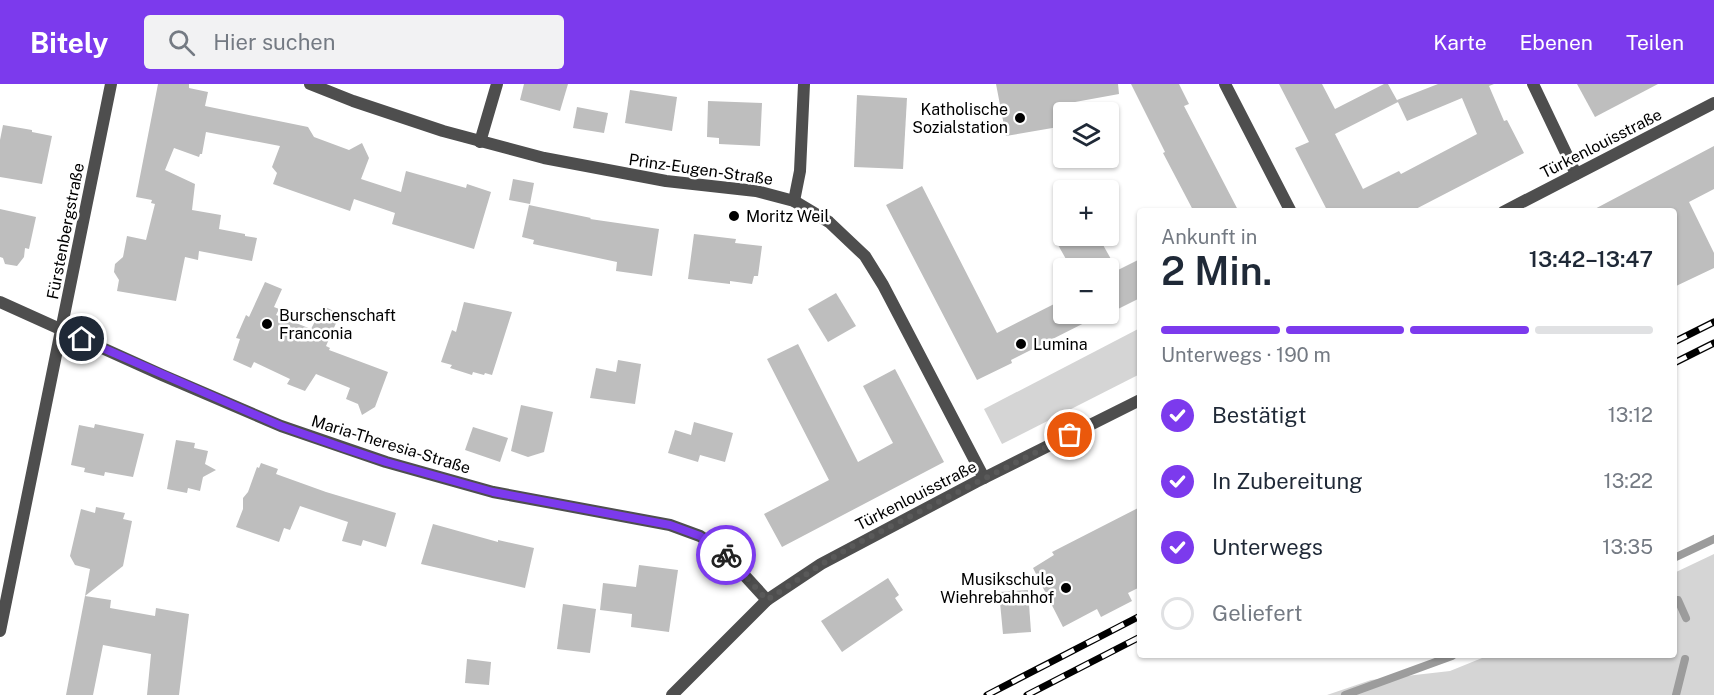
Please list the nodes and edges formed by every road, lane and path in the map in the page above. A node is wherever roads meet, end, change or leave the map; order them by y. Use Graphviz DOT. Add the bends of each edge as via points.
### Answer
graph roads {
  1 [pos="111,84"];
  2 [pos="310,84"];
  3 [pos="496,84"];
  4 [pos="804,84"];
  5 [pos="1225,84"];
  6 [pos="1533,84"];
  7 [pos="1714,103"];
  8 [pos="480,142"];
  9 [pos="1576,174"];
  10 [pos="794,201"];
  11 [pos="1289,208"];
  12 [pos="1511,208"];
  13 [pos="0,302"];
  14 [pos="62,330"];
  15 [pos="1137,402"];
  16 [pos="984,478"];
  17 [pos="767,600"];
  18 [pos="0,632"];
  19 [pos="672,695"];
  1 -- 14 [label="street, Fürstenbergstraße"];
  2 -- 8 [label="street, Prinz-Eugen-Straße"];
  3 -- 8 [label="street"];
  4 -- 10 [label="street" via="800,171"];
  5 -- 11 [label="street"];
  6 -- 9 [label="street"];
  7 -- 9 [label="street, Türkenlouisstraße"];
  8 -- 10 [label="street, Prinz-Eugen-Straße" via="621,174 756,191"];
  9 -- 12 [label="street, Türkenlouisstraße"];
  10 -- 16 [label="street, Prinz-Eugen-Straße" via="829,222 865,256"];
  13 -- 14 [label="street, Maria-Theresia-Straße"];
  14 -- 17 [label="street, Maria-Theresia-Straße" via="281,426 386,462 493,492 670,525 700,536 723,552"];
  14 -- 18 [label="street, Fürstenbergstraße"];
  15 -- 16 [label="street, Türkenlouisstraße"];
  16 -- 17 [label="street, Türkenlouisstraße" via="856,544"];
  17 -- 19 [label="street, Türkenlouisstraße"];
}
